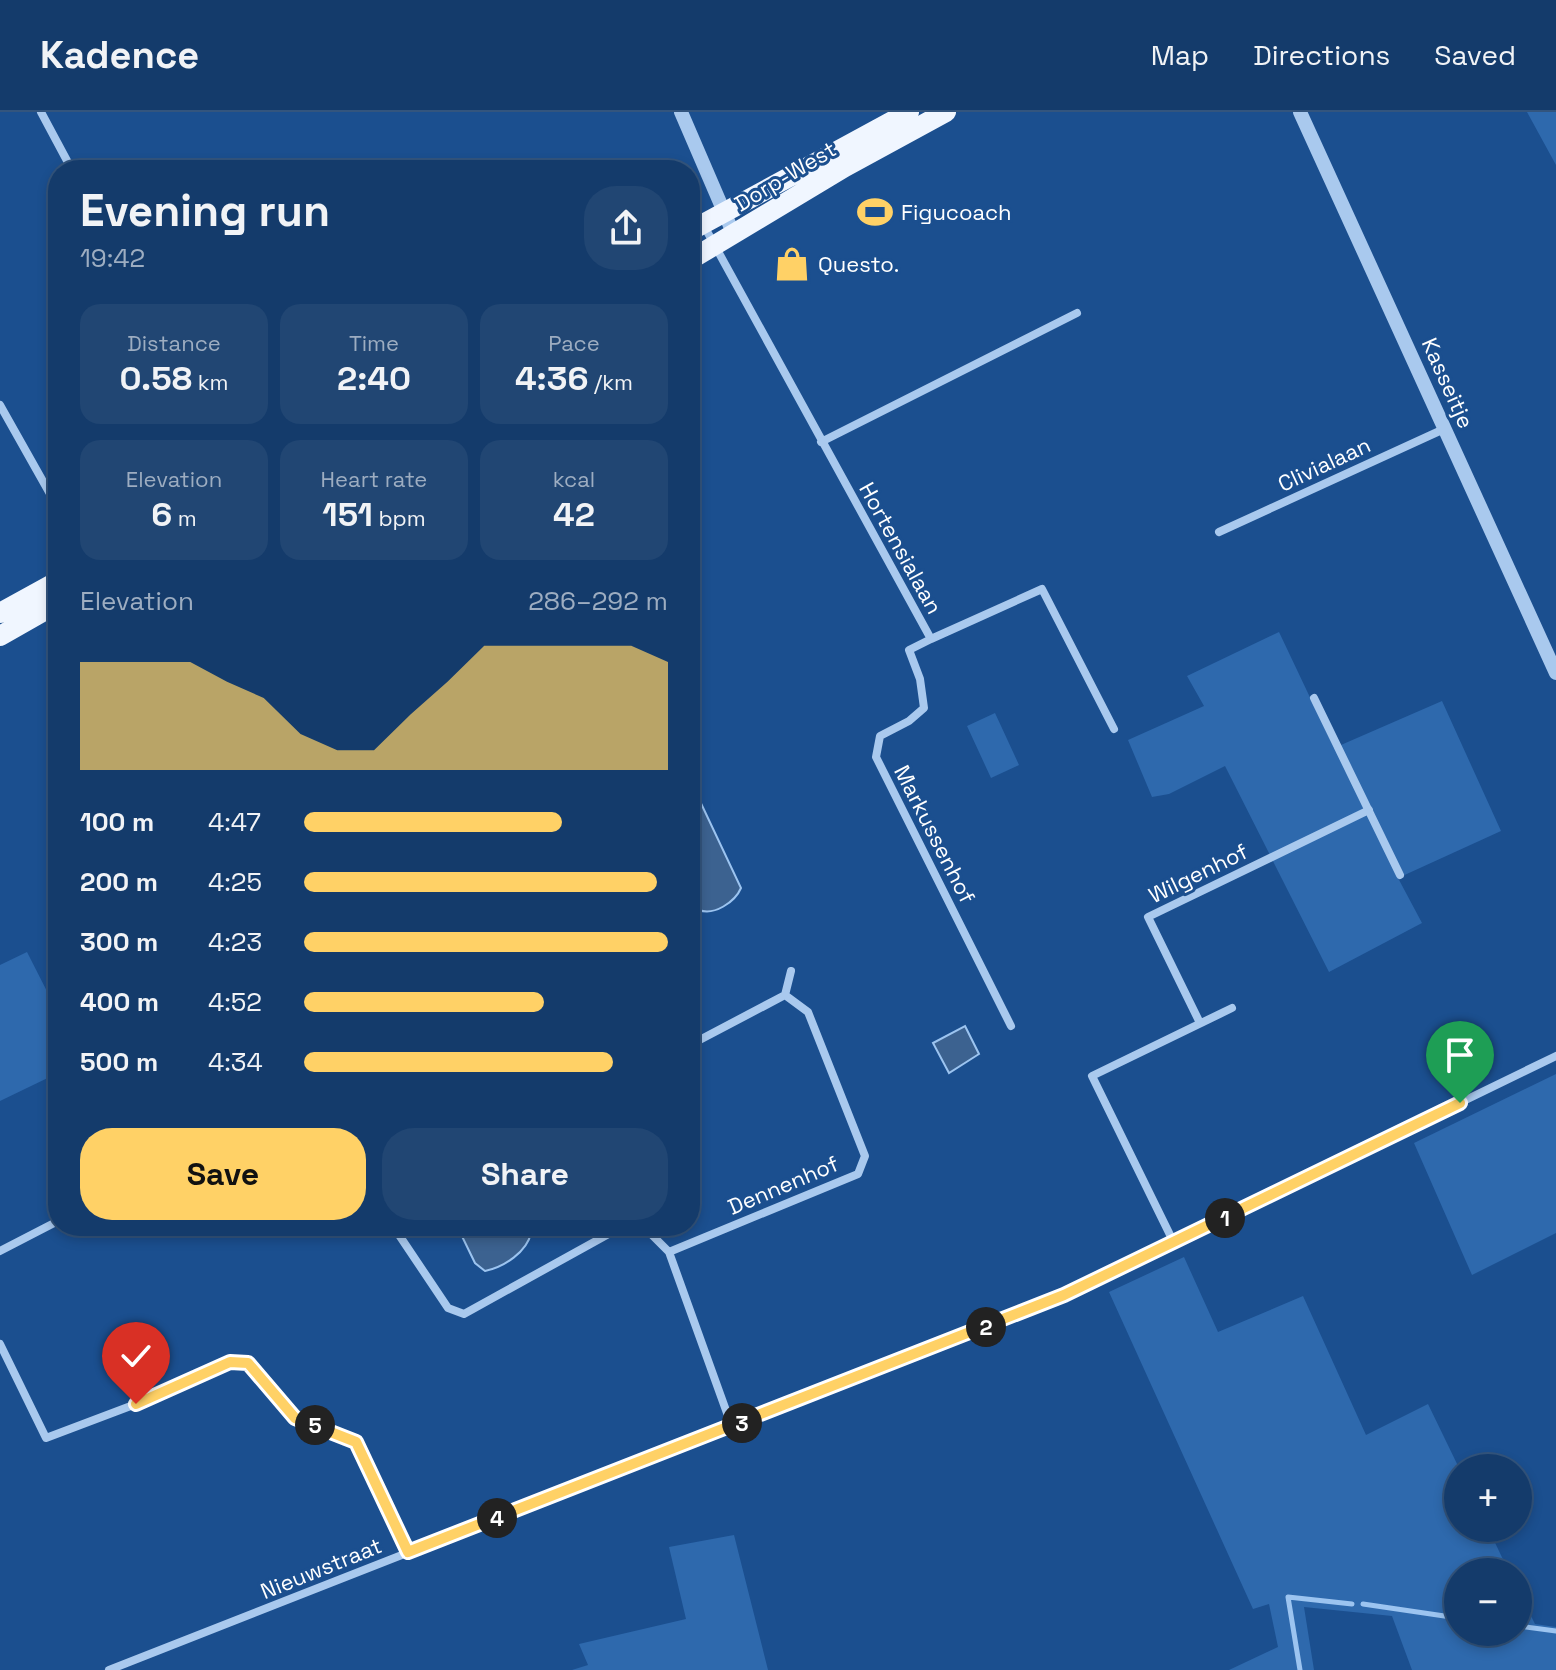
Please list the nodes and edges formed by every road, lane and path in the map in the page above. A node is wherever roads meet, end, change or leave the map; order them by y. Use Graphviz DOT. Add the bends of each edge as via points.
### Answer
graph roads {
  1 [pos="41,112"];
  2 [pos="681,112"];
  3 [pos="909,112"];
  4 [pos="946,112"];
  5 [pos="1300,112"];
  6 [pos="67,160"];
  7 [pos="724,213"];
  8 [pos="700,226"];
  9 [pos="700,231"];
  10 [pos="734,235"];
  11 [pos="715,246"];
  12 [pos="700,254"];
  13 [pos="1077,313"];
  14 [pos="0,405"];
  15 [pos="1444,429"];
  16 [pos="821,442"];
  17 [pos="48,490"];
  18 [pos="1219,532"];
  19 [pos="48,587"];
  20 [pos="48,609"];
  21 [pos="0,613"];
  22 [pos="0,636"];
  23 [pos="931,639"];
  24 [pos="1556,673"];
  25 [pos="1314,698"];
  26 [pos="1114,729"];
  27 [pos="1369,810"];
  28 [pos="1400,875"];
  29 [pos="791,971"];
  30 [pos="785,995"];
  31 [pos="1232,1008"];
  32 [pos="1200,1023"];
  33 [pos="1011,1026"];
  34 [pos="700,1040"];
  35 [pos="1556,1056"];
  36 [pos="48,1226"];
  37 [pos="400,1236"];
  38 [pos="606,1236"];
  39 [pos="653,1236"];
  40 [pos="1174,1243"];
  41 [pos="0,1251"];
  42 [pos="669,1252"];
  43 [pos="0,1344"];
  44 [pos="732,1427"];
  45 [pos="408,1552"];
  46 [pos="109,1670"];
  1 -- 6 [label="street"];
  2 -- 7 [label="street"];
  3 -- 7 [label="main road, Dorp-West"];
  4 -- 10 [label="main road, Dorp-West"];
  5 -- 15 [label="street, Kasseitje"];
  7 -- 8 [label="main road, Dorp-West"];
  7 -- 10 [label="street"];
  9 -- 11 [label="street, Hortensialaan"];
  10 -- 11 [label="main road, Dorp-West"];
  11 -- 12 [label="main road, Dorp-West"];
  11 -- 16 [label="street, Hortensialaan"];
  13 -- 16 [label="street"];
  14 -- 17 [label="street"];
  15 -- 18 [label="street, Clivialaan"];
  15 -- 24 [label="street, Kasseitje"];
  16 -- 23 [label="street, Hortensialaan"];
  19 -- 21 [label="main road"];
  20 -- 22 [label="main road"];
  23 -- 26 [label="street, Hortensialaan" via="1042,589"];
  23 -- 33 [label="street, Markussenhof" via="909,650 924,708 880,736 876,757"];
  25 -- 27 [label="street"];
  27 -- 28 [label="street"];
  27 -- 32 [label="street, Wilgenhof" via="1148,917"];
  29 -- 30 [label="street"];
  30 -- 34 [label="street"];
  30 -- 42 [label="street, Dennenhof" via="808,1012 865,1156 858,1174"];
  31 -- 32 [label="street"];
  32 -- 40 [label="street" via="1092,1076"];
  35 -- 40 [label="street, Nieuwstraat"];
  36 -- 41 [label="street"];
  37 -- 38 [label="street" via="448,1308 464,1314"];
  39 -- 42 [label="street"];
  40 -- 44 [label="street, Nieuwstraat" via="1020,1313"];
  42 -- 44 [label="street"];
  43 -- 45 [label="street" via="46,1438 230,1362 248,1363 295,1418 356,1442"];
  44 -- 45 [label="street, Nieuwstraat"];
  45 -- 46 [label="street, Nieuwstraat"];
}
